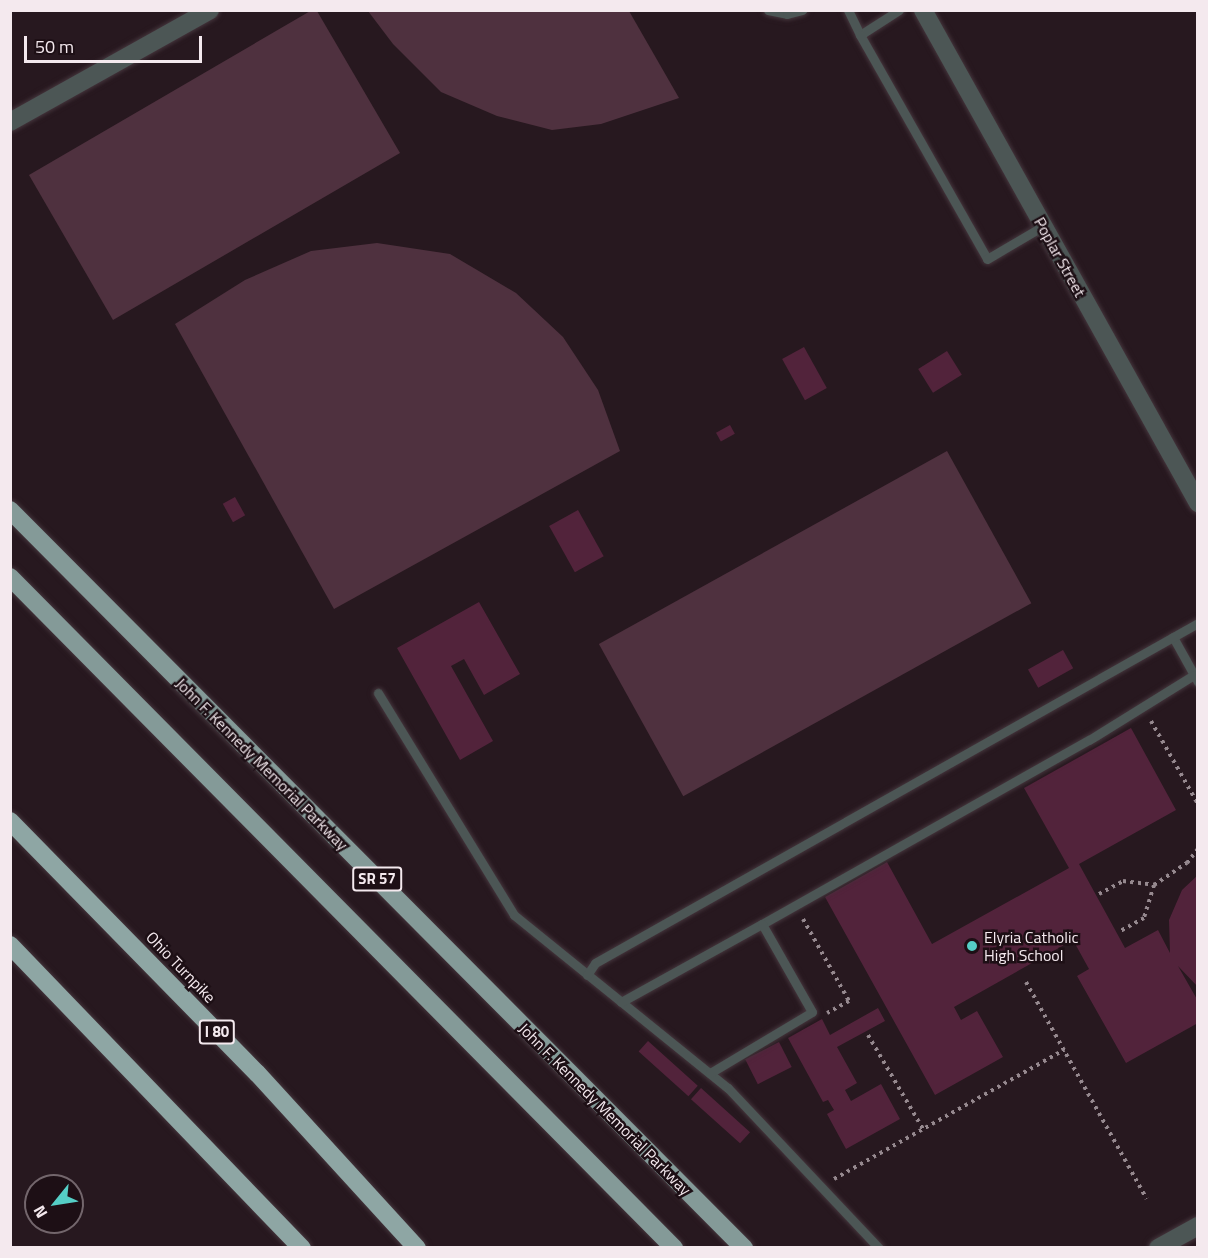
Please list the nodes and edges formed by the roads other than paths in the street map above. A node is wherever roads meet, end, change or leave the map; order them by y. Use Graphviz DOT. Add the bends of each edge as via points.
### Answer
graph roads {
  1 [pos="210,10"];
  2 [pos="768,10"];
  3 [pos="802,10"];
  4 [pos="848,10"];
  5 [pos="899,10"];
  6 [pos="923,10"];
  7 [pos="860,35"];
  8 [pos="10,122"];
  9 [pos="1043,226"];
  10 [pos="1197,503"];
  11 [pos="10,510"];
  12 [pos="10,578"];
  13 [pos="1197,623"];
  14 [pos="1173,637"];
  15 [pos="1196,679"];
  16 [pos="378,693"];
  17 [pos="10,821"];
  18 [pos="762,924"];
  19 [pos="10,945"];
  20 [pos="587,975"];
  21 [pos="621,1002"];
  22 [pos="710,1073"];
  23 [pos="1197,1226"];
  24 [pos="302,1248"];
  25 [pos="417,1248"];
  26 [pos="674,1248"];
  27 [pos="744,1248"];
  28 [pos="879,1248"];
  29 [pos="1158,1248"];
  1 -- 8 [label="street"];
  2 -- 3 [label="lane" via="787,14"];
  4 -- 7 [label="lane"];
  5 -- 7 [label="lane"];
  6 -- 9 [label="street, Poplar Street"];
  7 -- 9 [label="lane" via="987,259"];
  9 -- 10 [label="street, Poplar Street"];
  11 -- 27 [label="highway, John F. Kennedy Memorial Parkway / SR 57"];
  12 -- 26 [label="highway, SR 57"];
  13 -- 14 [label="lane"];
  14 -- 15 [label="lane"];
  14 -- 20 [label="lane" via="595,963"];
  15 -- 18 [label="lane"];
  16 -- 20 [label="lane" via="514,915"];
  17 -- 25 [label="highway, Ohio Turnpike / I 80" via="257,1073"];
  18 -- 21 [label="lane"];
  18 -- 22 [label="lane" via="813,1012"];
  19 -- 24 [label="highway"];
  20 -- 21 [label="lane"];
  21 -- 22 [label="lane"];
  22 -- 28 [label="lane"];
  23 -- 29 [label="street"];
}
